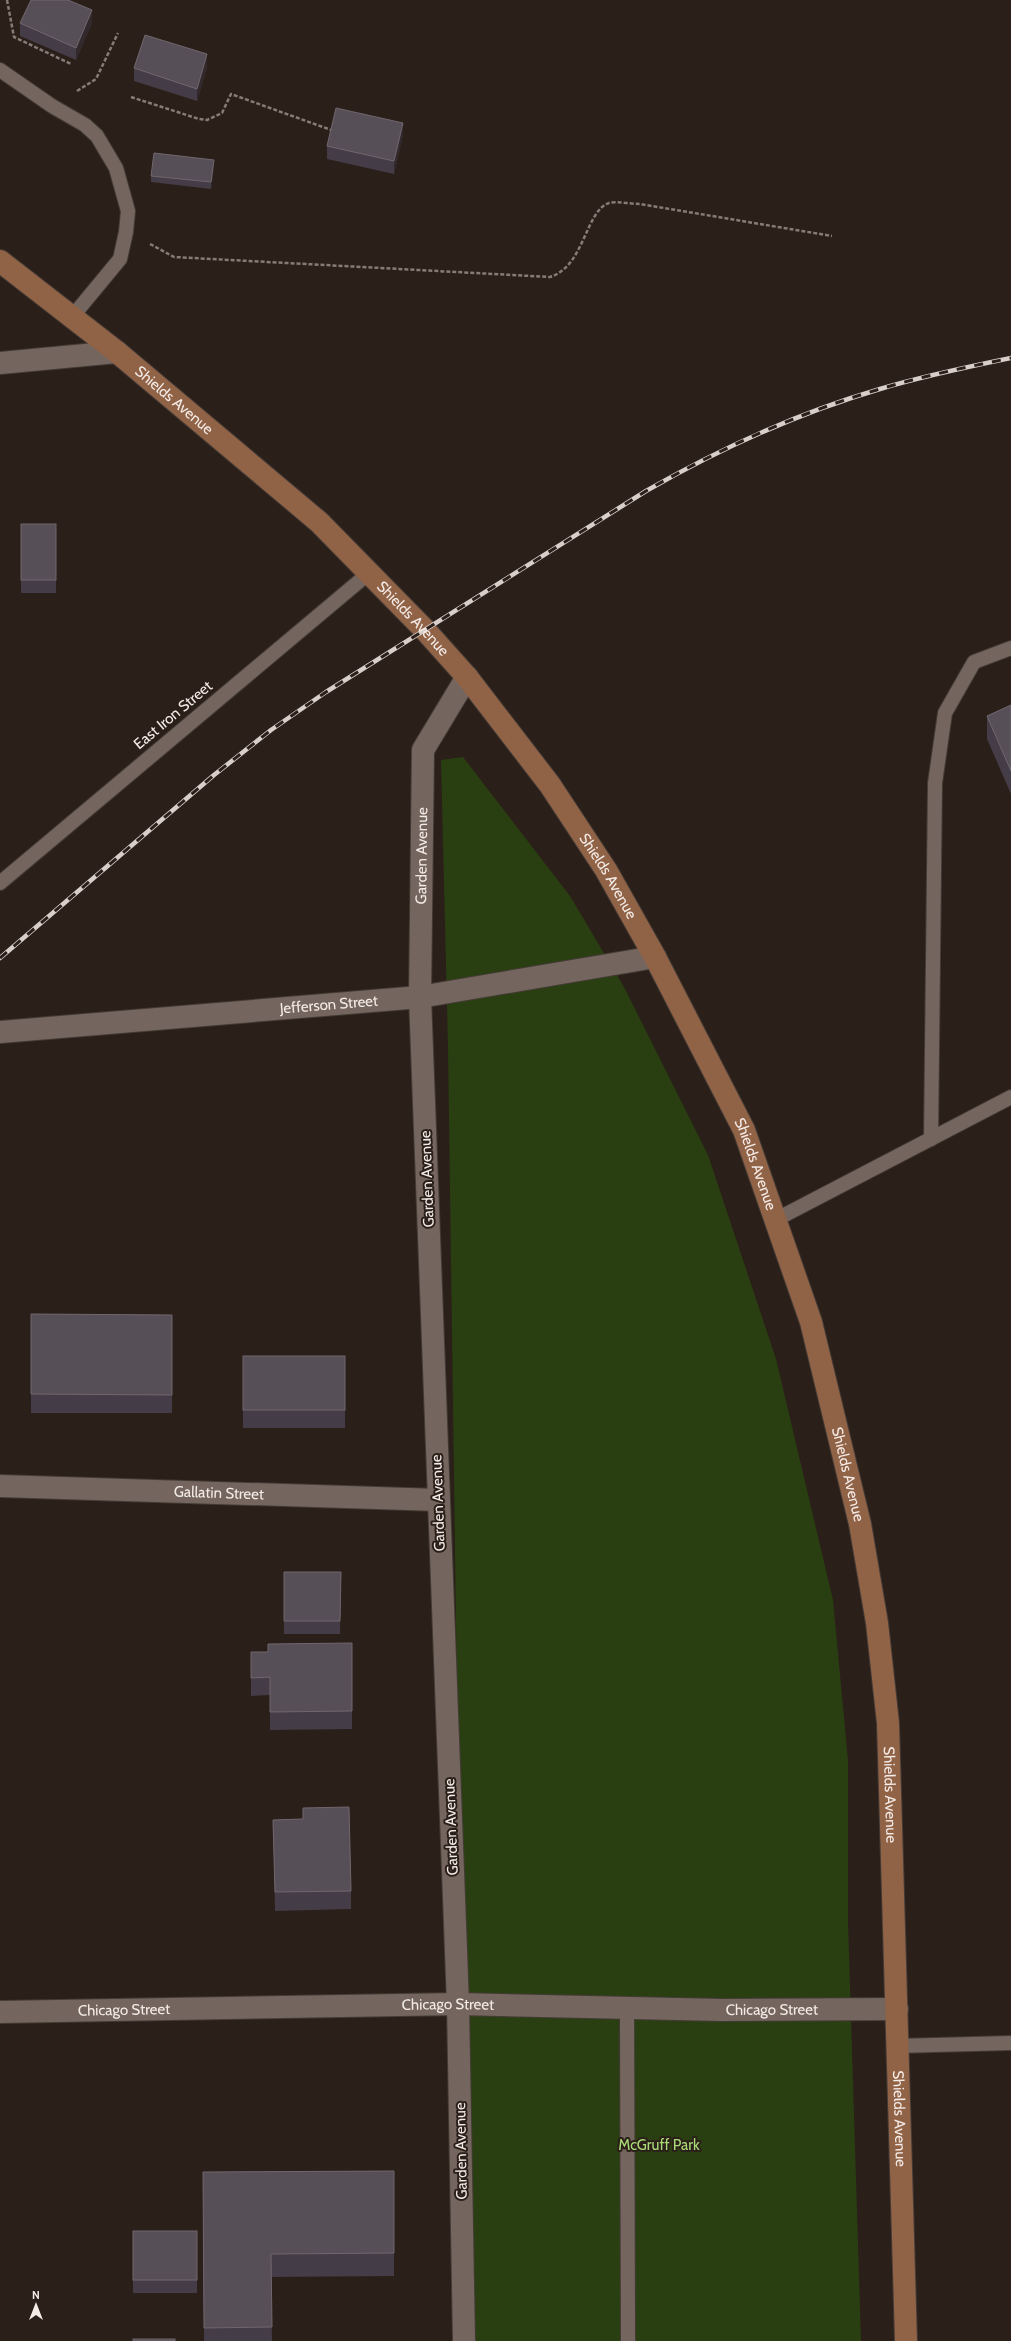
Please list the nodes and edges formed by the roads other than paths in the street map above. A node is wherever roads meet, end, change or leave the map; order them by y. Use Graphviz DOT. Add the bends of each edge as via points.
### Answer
graph roads {
  1 [pos="0,70"];
  2 [pos="0,261"];
  3 [pos="72,317"];
  4 [pos="117,352"];
  5 [pos="0,363"];
  6 [pos="369,573"];
  7 [pos="1011,648"];
  8 [pos="467,677"];
  9 [pos="0,883"];
  10 [pos="655,957"];
  11 [pos="420,997"];
  12 [pos="0,1032"];
  13 [pos="1011,1097"];
  14 [pos="931,1139"];
  15 [pos="775,1220"];
  16 [pos="0,1486"];
  17 [pos="438,1500"];
  18 [pos="458,2004"];
  19 [pos="627,2009"];
  20 [pos="897,2009"];
  21 [pos="0,2012"];
  22 [pos="1011,2042"];
  23 [pos="896,2046"];
  24 [pos="464,2341"];
  25 [pos="628,2341"];
  26 [pos="906,2341"];
  1 -- 3 [label="lane" via="84,125 97,136 116,168 128,211 120,259"];
  2 -- 3 [label="main road, Shields Avenue"];
  3 -- 4 [label="main road, Shields Avenue"];
  4 -- 5 [label="street"];
  4 -- 6 [label="main road, Shields Avenue" via="319,522"];
  6 -- 8 [label="main road, Shields Avenue"];
  6 -- 9 [label="lane, East Iron Street"];
  7 -- 14 [label="lane" via="974,662 945,713 935,783"];
  8 -- 10 [label="main road, Shields Avenue" via="550,785 606,870"];
  8 -- 11 [label="street, Garden Avenue" via="423,750"];
  10 -- 11 [label="street, Jefferson Street"];
  10 -- 15 [label="main road, Shields Avenue" via="744,1130"];
  11 -- 12 [label="street, Jefferson Street"];
  11 -- 17 [label="street, Garden Avenue"];
  13 -- 14 [label="lane"];
  14 -- 15 [label="lane"];
  15 -- 20 [label="main road, Shields Avenue" via="811,1322 860,1524 877,1623 888,1723"];
  16 -- 17 [label="street, Gallatin Street"];
  17 -- 18 [label="street, Garden Avenue"];
  18 -- 19 [label="street, Chicago Street"];
  18 -- 21 [label="street, Chicago Street"];
  18 -- 24 [label="street, Garden Avenue"];
  19 -- 20 [label="street, Chicago Street"];
  19 -- 25 [label="lane"];
  20 -- 23 [label="main road, Shields Avenue"];
  22 -- 23 [label="lane"];
  23 -- 26 [label="main road, Shields Avenue"];
}
